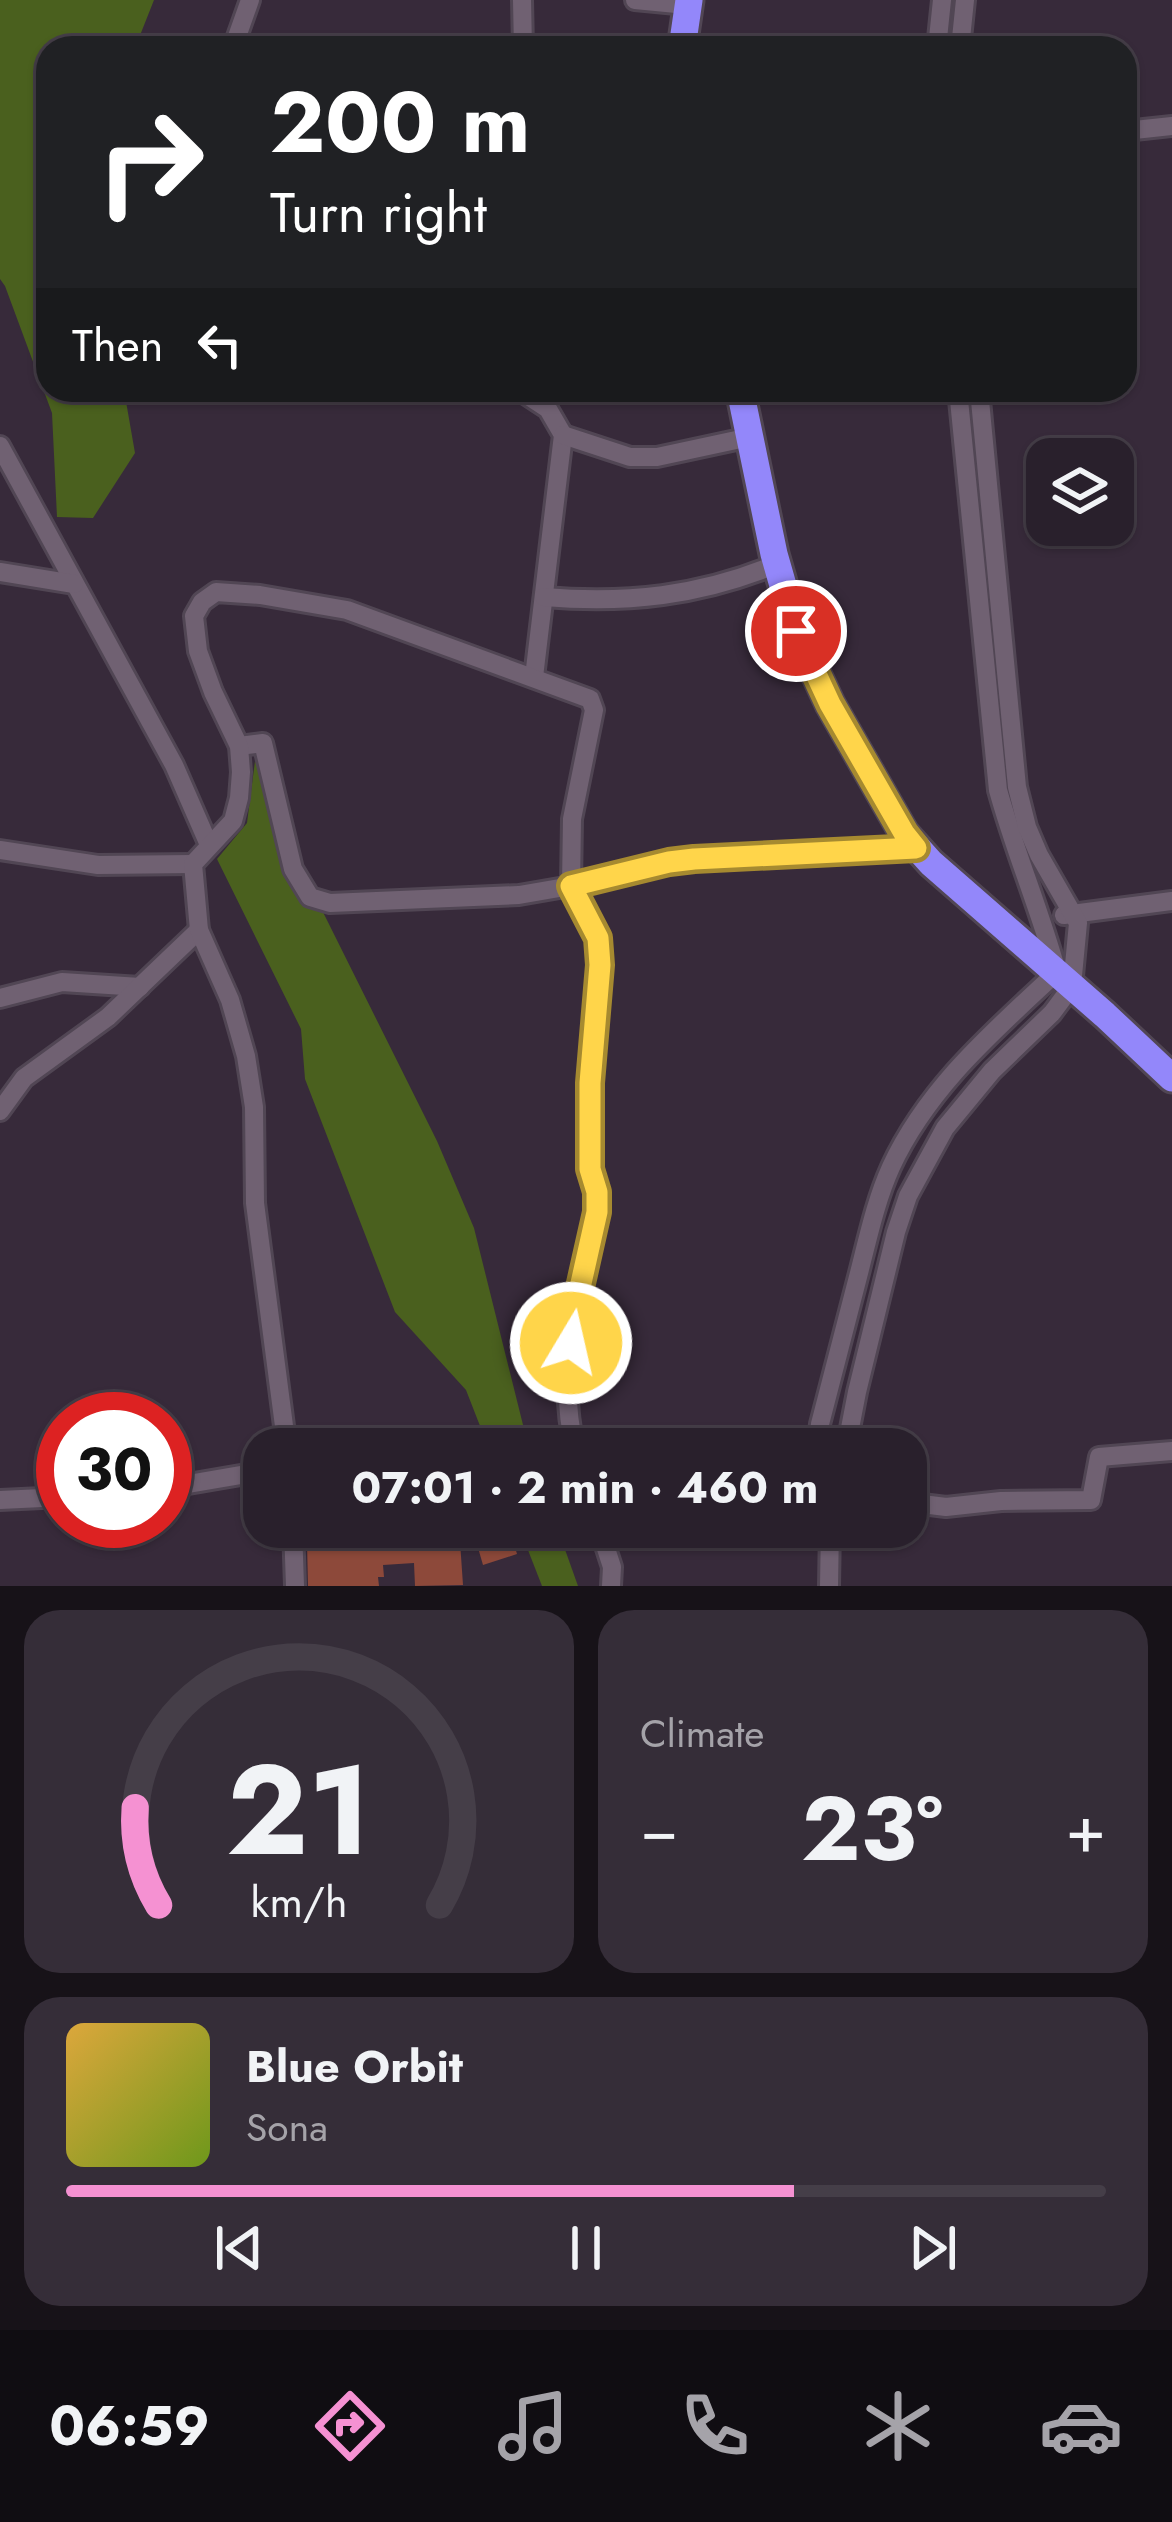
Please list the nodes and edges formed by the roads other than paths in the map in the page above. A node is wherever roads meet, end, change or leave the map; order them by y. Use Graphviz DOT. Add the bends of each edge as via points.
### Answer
graph roads {
  1 [pos="250,0"];
  2 [pos="523,0"];
  3 [pos="635,0"];
  4 [pos="942,0"];
  5 [pos="964,0"];
  6 [pos="688,2"];
  7 [pos="237,36"];
  8 [pos="523,36"];
  9 [pos="684,36"];
  10 [pos="938,36"];
  11 [pos="961,36"];
  12 [pos="1172,126"];
  13 [pos="1137,130"];
  14 [pos="537,402"];
  15 [pos="743,402"];
  16 [pos="959,402"];
  17 [pos="980,402"];
  18 [pos="563,435"];
  19 [pos="750,436"];
  20 [pos="0,446"];
  21 [pos="777,564"];
  22 [pos="0,572"];
  23 [pos="74,584"];
  24 [pos="544,597"];
  25 [pos="534,677"];
  26 [pos="239,746"];
  27 [pos="208,845"];
  28 [pos="916,848"];
  29 [pos="0,850"];
  30 [pos="194,864"];
  31 [pos="571,886"];
  32 [pos="1172,901"];
  33 [pos="1072,914"];
  34 [pos="1042,917"];
  35 [pos="199,930"];
  36 [pos="1064,979"];
  37 [pos="140,987"];
  38 [pos="0,998"];
  39 [pos="1172,1078"];
  40 [pos="0,1111"];
  41 [pos="284,1428"];
  42 [pos="570,1428"];
  43 [pos="820,1428"];
  44 [pos="851,1428"];
  45 [pos="1172,1451"];
  46 [pos="243,1475"];
  47 [pos="192,1484"];
  48 [pos="36,1498"];
  49 [pos="0,1500"];
  50 [pos="927,1505"];
  51 [pos="293,1548"];
  52 [pos="606,1548"];
  53 [pos="830,1548"];
  54 [pos="295,1586"];
  55 [pos="611,1586"];
  56 [pos="829,1586"];
  1 -- 7 [label="street"];
  2 -- 8 [label="street"];
  3 -- 6 [label="street"];
  4 -- 10 [label="street"];
  5 -- 11 [label="street"];
  6 -- 9 [label="highway"];
  12 -- 13 [label="street"];
  14 -- 18 [label="street"];
  15 -- 19 [label="highway"];
  16 -- 34 [label="street" via="998,790"];
  17 -- 33 [label="street" via="1017,787 1039,855"];
  18 -- 19 [label="street" via="630,457"];
  18 -- 24 [label="street"];
  19 -- 21 [label="highway"];
  20 -- 23 [label="street"];
  21 -- 24 [label="street" via="707,589 624,601"];
  21 -- 28 [label="highway" via="830,704"];
  22 -- 23 [label="street"];
  23 -- 27 [label="street" via="175,765"];
  24 -- 25 [label="street"];
  25 -- 26 [label="street" via="347,610 216,592 194,616 198,651"];
  25 -- 31 [label="street" via="590,699 594,710 572,819"];
  26 -- 27 [label="street" via="233,820"];
  26 -- 31 [label="street" via="263,743 293,869 310,897 368,902"];
  27 -- 30 [label="street"];
  28 -- 31 [label="street" via="686,860"];
  28 -- 36 [label="highway"];
  29 -- 30 [label="street" via="98,866"];
  30 -- 35 [label="street"];
  31 -- 42 [label="street" via="598,938 600,965 590,1083 597,1212 568,1352"];
  32 -- 33 [label="street"];
  33 -- 34 [label="street"];
  33 -- 36 [label="street" via="1078,923"];
  34 -- 36 [label="street"];
  35 -- 37 [label="street"];
  35 -- 41 [label="street" via="230,1000 249,1073 255,1203"];
  36 -- 39 [label="highway"];
  36 -- 43 [label="street" via="969,1054 890,1168"];
  36 -- 44 [label="street" via="1052,1013 945,1128 908,1196"];
  37 -- 38 [label="street" via="62,982"];
  37 -- 40 [label="street" via="24,1078"];
  45 -- 50 [label="street" via="1099,1456 1091,1500"];
  46 -- 47 [label="street"];
  48 -- 49 [label="street"];
  51 -- 54 [label="street"];
  52 -- 55 [label="street"];
  53 -- 56 [label="street"];
}
